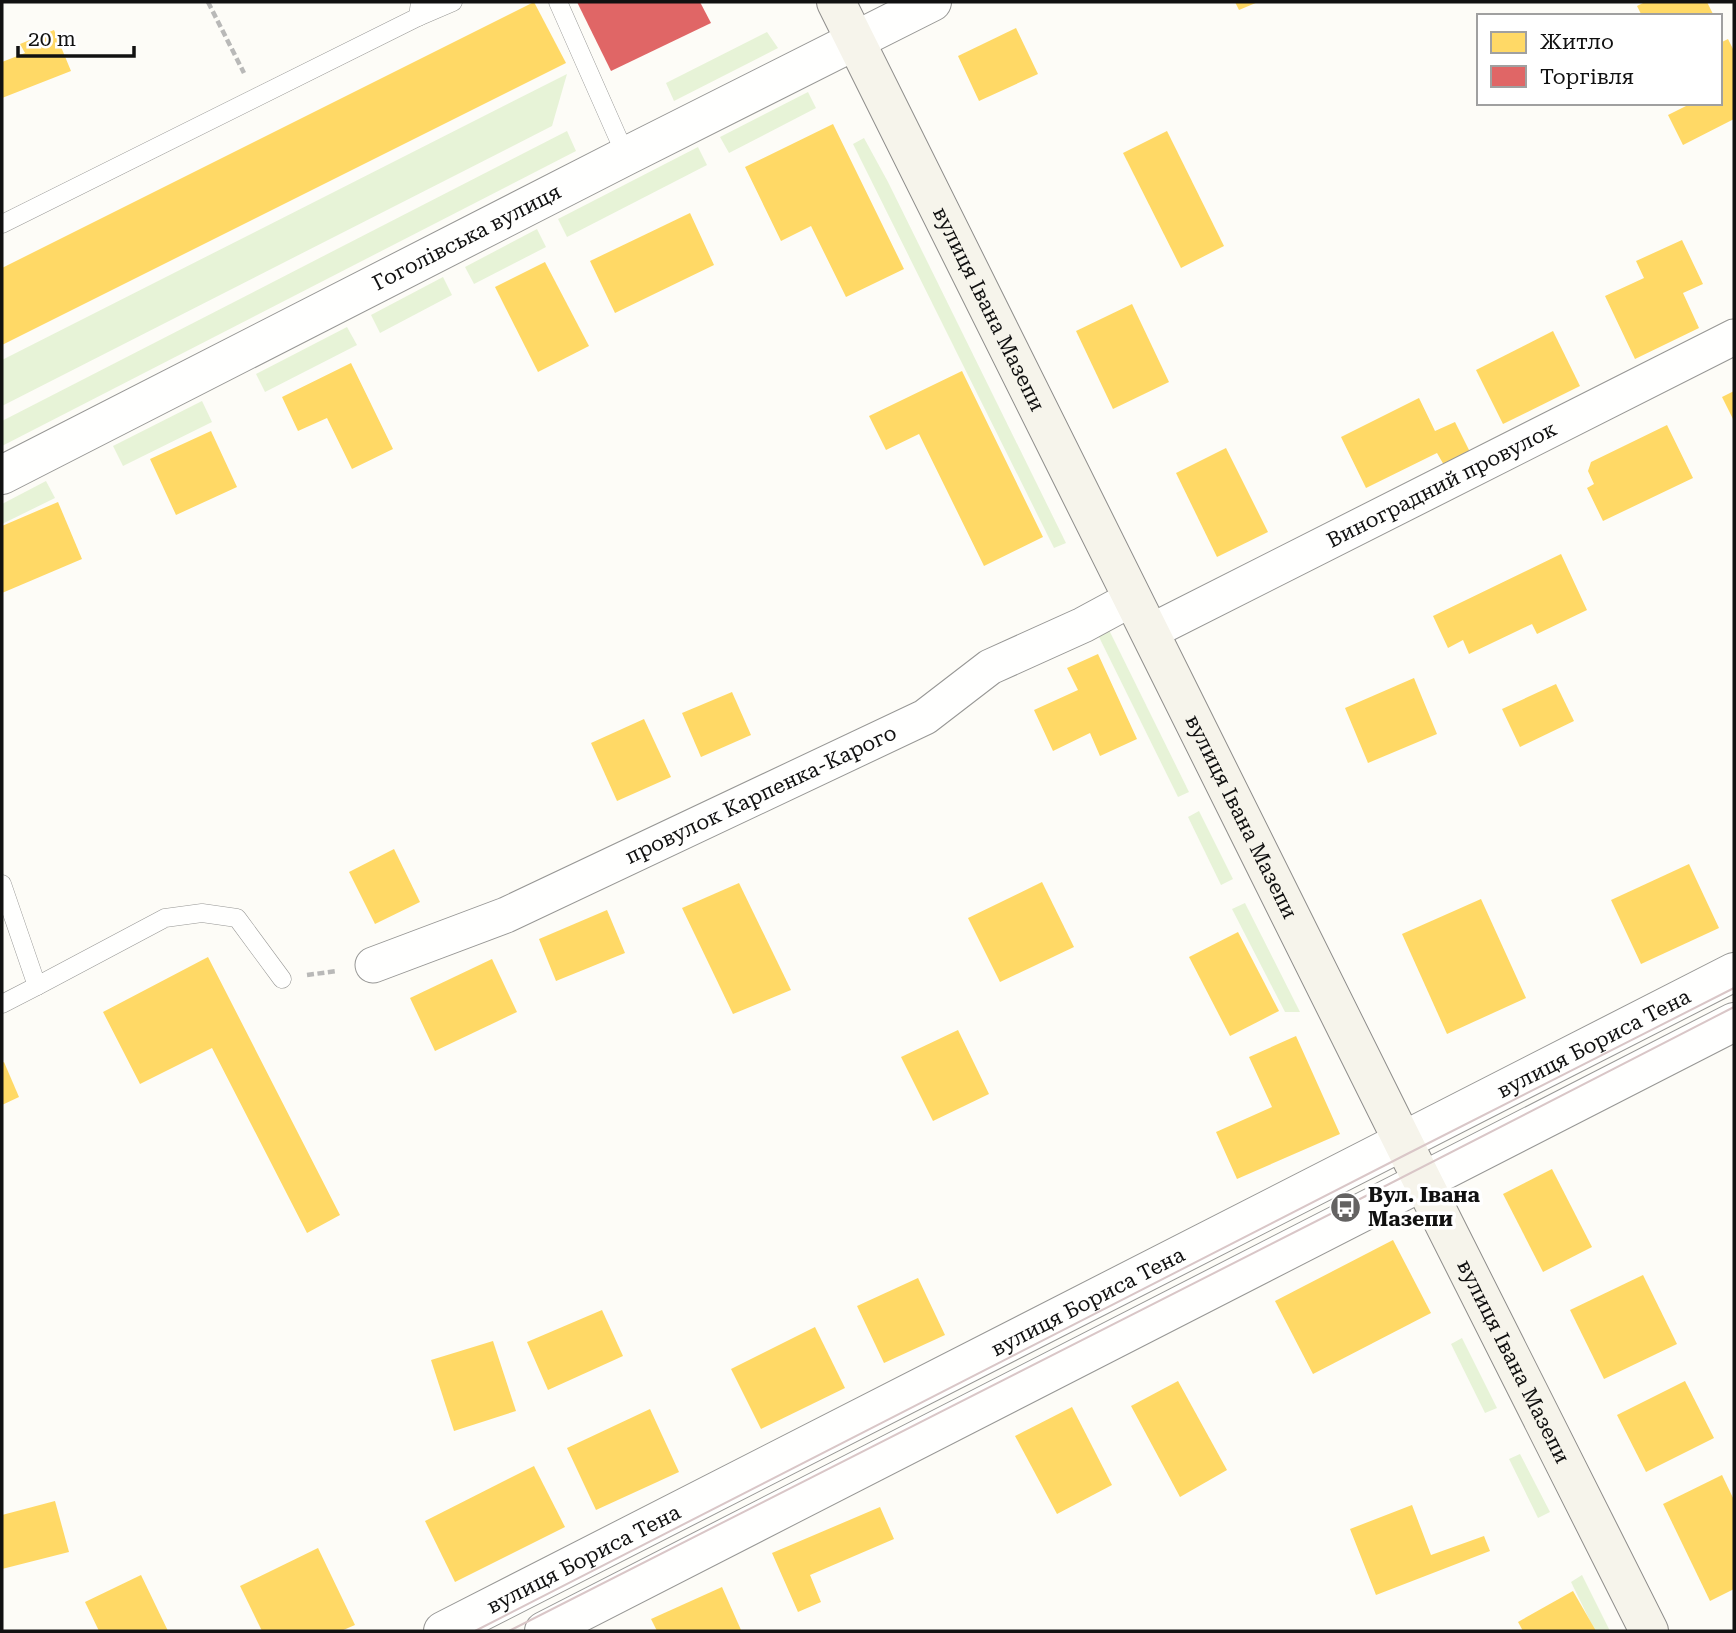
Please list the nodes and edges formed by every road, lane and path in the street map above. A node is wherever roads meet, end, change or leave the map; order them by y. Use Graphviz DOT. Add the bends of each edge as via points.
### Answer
graph roads {
  1 [pos="208,2"];
  2 [pos="453,2"];
  3 [pos="558,2"];
  4 [pos="836,2"];
  5 [pos="932,2"];
  6 [pos="419,9"];
  7 [pos="856,40"];
  8 [pos="256,97"];
  9 [pos="626,156"];
  10 [pos="2,224"];
  11 [pos="1734,337"];
  12 [pos="2,475"];
  13 [pos="1133,598"];
  14 [pos="1150,632"];
  15 [pos="2,884"];
  16 [pos="373,965"];
  17 [pos="1734,972"];
  18 [pos="282,979"];
  19 [pos="37,986"];
  20 [pos="2,1004"];
  21 [pos="1734,1022"];
  22 [pos="1403,1142"];
  23 [pos="1423,1182"];
  24 [pos="443,1631"];
  25 [pos="544,1631"];
  26 [pos="1649,1631"];
  1 -- 8 [label="path"];
  2 -- 6 [label="lane"];
  3 -- 9 [label="lane"];
  4 -- 7 [label="main road, вулиця Івана Мазепи"];
  5 -- 7 [label="street, Гоголівська вулиця"];
  6 -- 8 [label="lane"];
  7 -- 9 [label="street, Гоголівська вулиця"];
  7 -- 13 [label="main road, вулиця Івана Мазепи"];
  8 -- 10 [label="lane"];
  9 -- 12 [label="street, Гоголівська вулиця"];
  11 -- 14 [label="street, Виноградний провулок"];
  13 -- 14 [label="main road, вулиця Івана Мазепи"];
  13 -- 16 [label="street, провулок Карпенка-Карого" via="990,667 925,717 506,915"];
  14 -- 22 [label="main road, вулиця Івана Мазепи"];
  15 -- 19 [label="lane"];
  16 -- 18 [label="path"];
  17 -- 22 [label="street, вулиця Бориса Тена"];
  18 -- 19 [label="lane" via="237,918 202,913 164,918"];
  19 -- 20 [label="lane"];
  21 -- 23 [label="street, вулиця Бориса Тена"];
  22 -- 23 [label="main road, вулиця Івана Мазепи"];
  22 -- 24 [label="street, вулиця Бориса Тена"];
  23 -- 25 [label="street, вулиця Бориса Тена"];
  23 -- 26 [label="main road, вулиця Івана Мазепи"];
}
